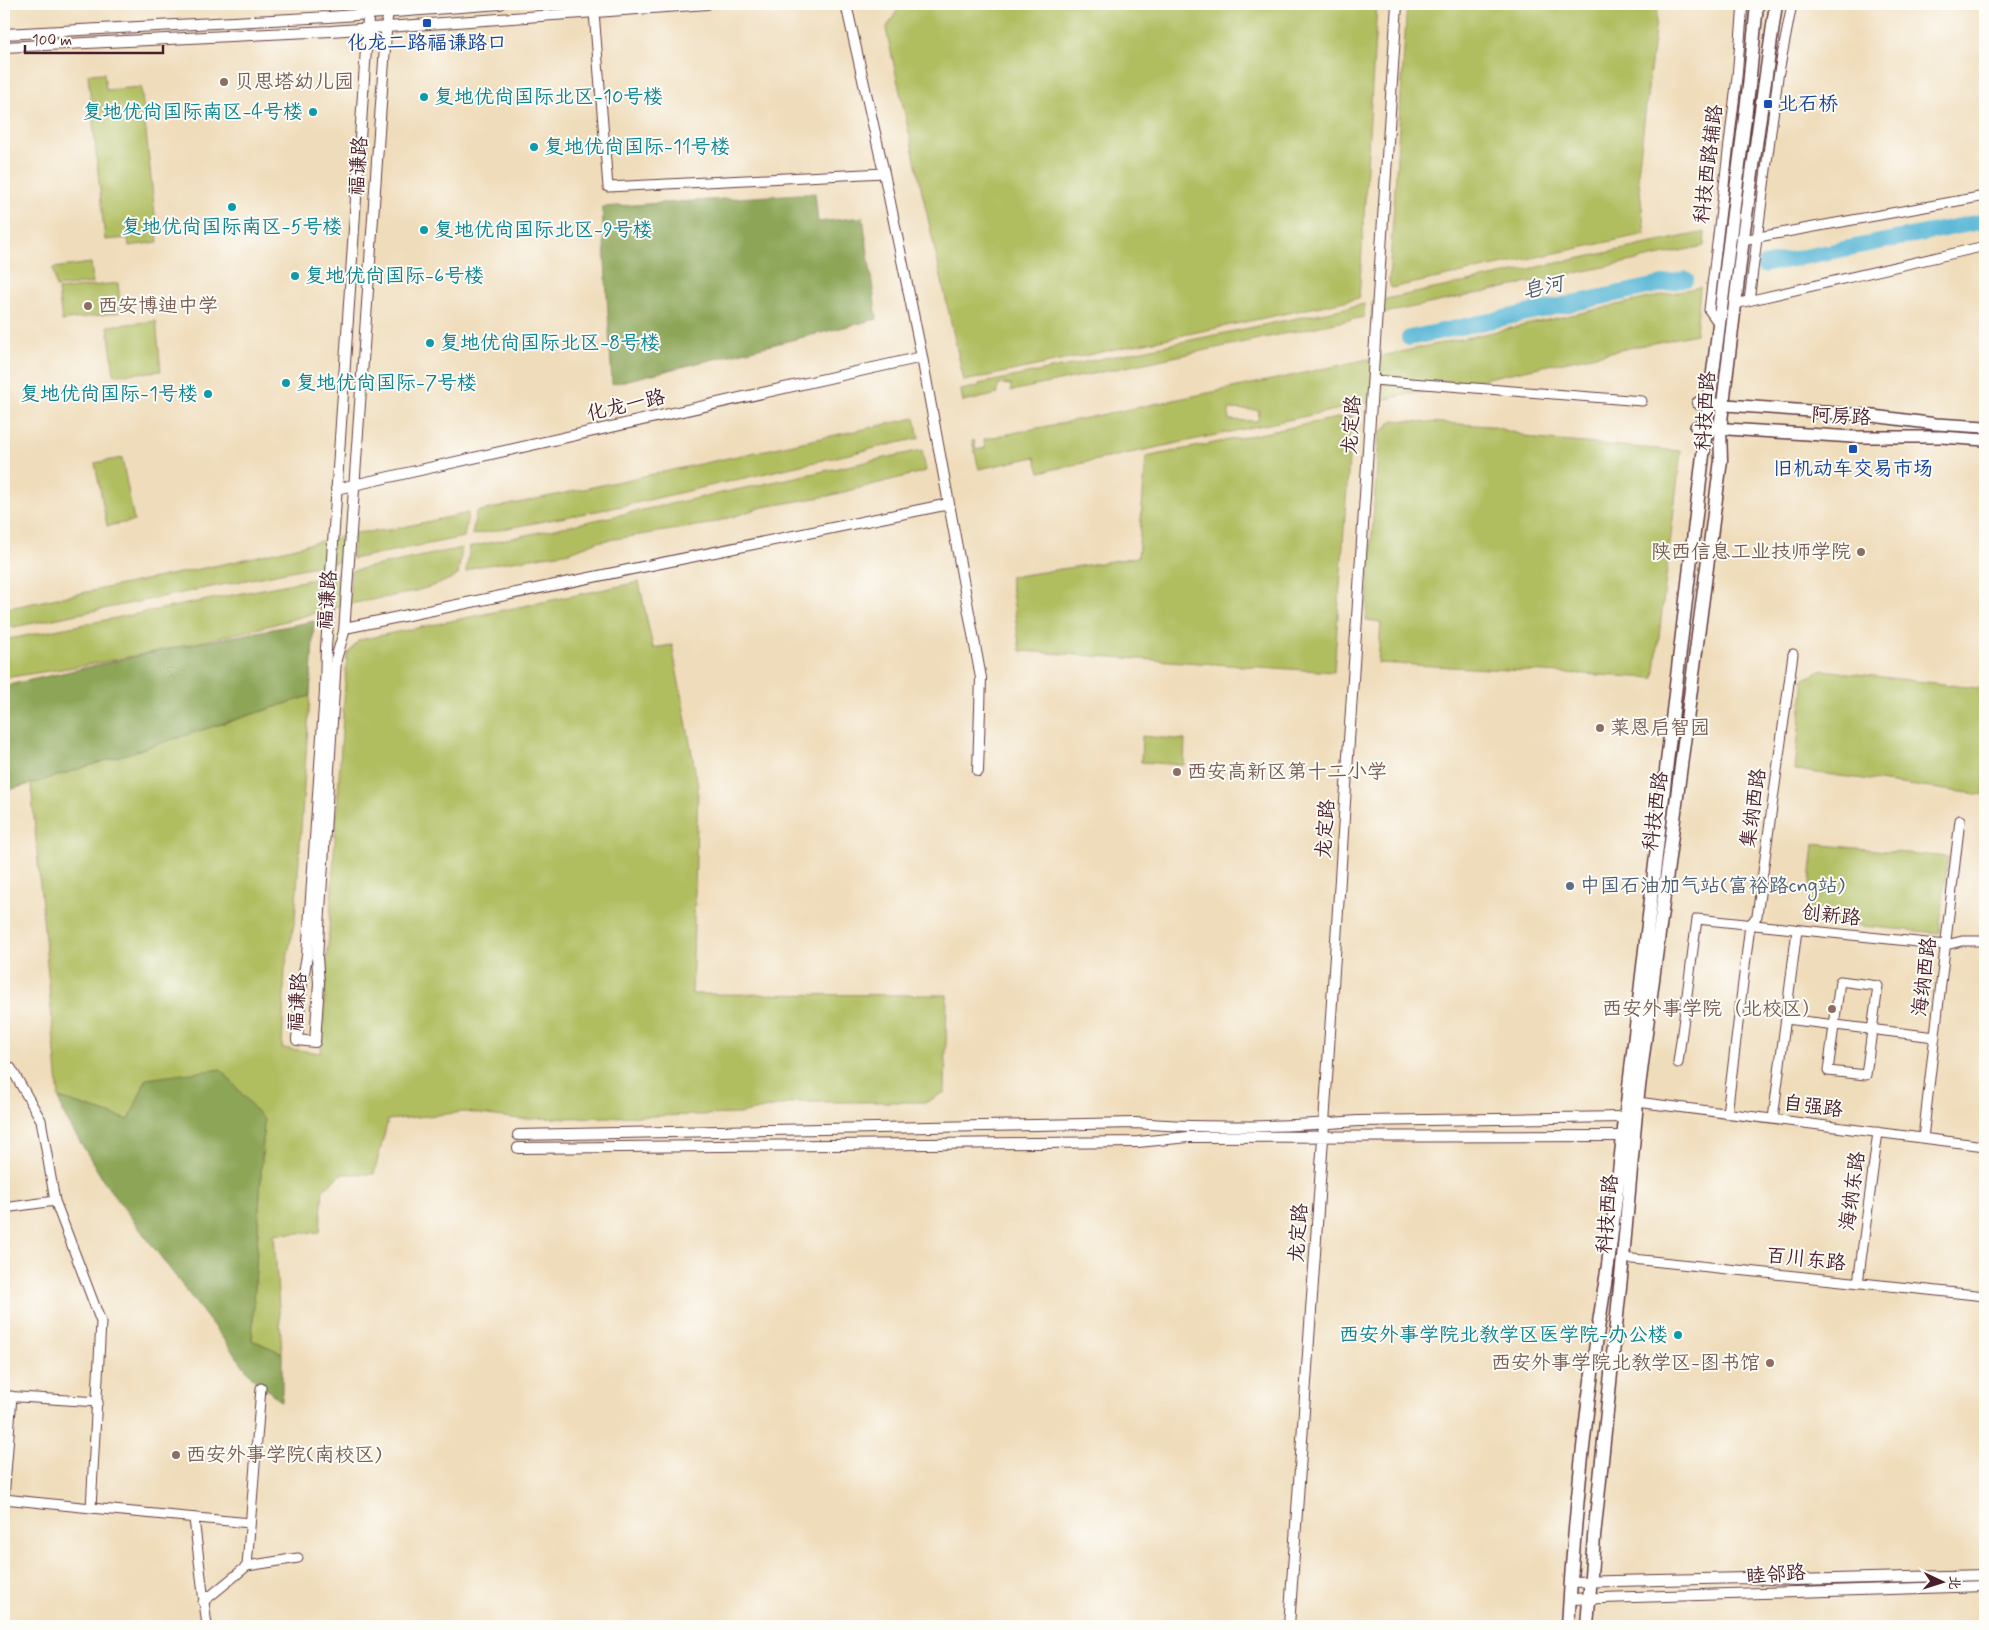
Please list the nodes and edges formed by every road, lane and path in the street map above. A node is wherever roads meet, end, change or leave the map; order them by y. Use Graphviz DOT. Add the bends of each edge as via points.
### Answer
graph roads {
  1 [pos="500,4"];
  2 [pos="707,4"];
  3 [pos="846,4"];
  4 [pos="1397,4"];
  5 [pos="1743,4"];
  6 [pos="1756,4"];
  7 [pos="1776,4"];
  8 [pos="1792,4"];
  9 [pos="387,8"];
  10 [pos="369,9"];
  11 [pos="594,12"];
  12 [pos="386,26"];
  13 [pos="368,28"];
  14 [pos="4,34"];
  15 [pos="4,47"];
  16 [pos="884,173"];
  17 [pos="1985,196"];
  18 [pos="1757,238"];
  19 [pos="1742,240"];
  20 [pos="1985,246"];
  21 [pos="1749,300"];
  22 [pos="1735,304"];
  23 [pos="1719,324"];
  24 [pos="922,357"];
  25 [pos="1373,380"];
  26 [pos="1642,401"];
  27 [pos="1704,403"];
  28 [pos="1723,405"];
  29 [pos="1985,426"];
  30 [pos="1701,428"];
  31 [pos="1720,429"];
  32 [pos="1985,440"];
  33 [pos="355,484"];
  34 [pos="336,488"];
  35 [pos="949,504"];
  36 [pos="345,628"];
  37 [pos="1793,654"];
  38 [pos="978,771"];
  39 [pos="1960,820"];
  40 [pos="1750,925"];
  41 [pos="1797,930"];
  42 [pos="1985,941"];
  43 [pos="1946,945"];
  44 [pos="1786,1019"];
  45 [pos="1834,1025"];
  46 [pos="1872,1030"];
  47 [pos="1935,1037"];
  48 [pos="4,1063"];
  49 [pos="1678,1063"];
  50 [pos="1637,1102"];
  51 [pos="1726,1114"];
  52 [pos="1625,1117"];
  53 [pos="1773,1119"];
  54 [pos="1324,1124"];
  55 [pos="1878,1132"];
  56 [pos="518,1135"];
  57 [pos="1323,1136"];
  58 [pos="1623,1136"];
  59 [pos="1922,1138"];
  60 [pos="1985,1146"];
  61 [pos="518,1148"];
  62 [pos="55,1201"];
  63 [pos="4,1208"];
  64 [pos="1623,1258"];
  65 [pos="1858,1283"];
  66 [pos="1985,1296"];
  67 [pos="261,1388"];
  68 [pos="8,1396"];
  69 [pos="98,1402"];
  70 [pos="91,1508"];
  71 [pos="194,1519"];
  72 [pos="250,1523"];
  73 [pos="298,1558"];
  74 [pos="247,1566"];
  75 [pos="1985,1575"];
  76 [pos="1590,1581"];
  77 [pos="1571,1582"];
  78 [pos="1985,1586"];
  79 [pos="1570,1598"];
  80 [pos="1589,1598"];
  81 [pos="203,1602"];
  82 [pos="207,1626"];
  83 [pos="1289,1626"];
  84 [pos="1568,1626"];
  85 [pos="1587,1626"];
  1 -- 9 [label="street"];
  2 -- 11 [label="street"];
  3 -- 16 [label="street"];
  4 -- 25 [label="street, 龙定路"];
  5 -- 23 [label="street, 科技西路辅路" via="1709,310"];
  6 -- 23 [label="main road, 科技西路"];
  7 -- 19 [label="main road, 科技西路"];
  8 -- 18 [label="street" via="1778,77"];
  9 -- 10 [label="street"];
  9 -- 12 [label="street, 福谦路"];
  10 -- 13 [label="street, 福谦路"];
  10 -- 14 [label="street"];
  11 -- 12 [label="street"];
  11 -- 16 [label="street" via="608,187"];
  12 -- 13 [label="street"];
  12 -- 33 [label="street, 福谦路"];
  13 -- 15 [label="street"];
  13 -- 34 [label="street, 福谦路"];
  16 -- 24 [label="street"];
  17 -- 18 [label="street"];
  18 -- 19 [label="street"];
  18 -- 21 [label="street"];
  19 -- 22 [label="main road, 科技西路"];
  20 -- 21 [label="street"];
  21 -- 22 [label="street"];
  22 -- 28 [label="main road, 科技西路"];
  23 -- 27 [label="main road, 科技西路"];
  24 -- 33 [label="street, 化龙一路"];
  24 -- 35 [label="street"];
  25 -- 26 [label="street"];
  25 -- 54 [label="street, 龙定路"];
  27 -- 28 [label="main road, 阿房路"];
  27 -- 30 [label="main road, 科技西路"];
  28 -- 29 [label="main road, 阿房路"];
  28 -- 31 [label="main road, 科技西路"];
  30 -- 31 [label="main road, 阿房路"];
  30 -- 52 [label="main road, 科技西路"];
  31 -- 32 [label="main road, 阿房路"];
  31 -- 50 [label="main road, 科技西路" via="1721,460"];
  33 -- 34 [label="street, 化龙一路"];
  33 -- 36 [label="street, 福谦路"];
  34 -- 36 [label="street, 福谦路" via="308,946 297,1040 315,1042 319,983 317,958 336,659"];
  35 -- 36 [label="street"];
  35 -- 38 [label="street" via="981,678"];
  37 -- 40 [label="street, 集纳西路" via="1757,916"];
  39 -- 43 [label="street, 海纳西路"];
  40 -- 41 [label="street, 创新路"];
  40 -- 49 [label="street, 创新路" via="1697,919"];
  40 -- 51 [label="street, 集纳西路"];
  41 -- 43 [label="street, 创新路"];
  41 -- 44 [label="street"];
  42 -- 43 [label="street, 创新路"];
  43 -- 47 [label="street, 海纳西路"];
  44 -- 45 [label="street"];
  44 -- 53 [label="street"];
  45 -- 46 [label="street"];
  45 -- 46 [label="street" via="1840,981 1849,982 1878,986"];
  45 -- 46 [label="street" via="1828,1071 1866,1075"];
  46 -- 47 [label="street"];
  47 -- 59 [label="street, 海纳西路"];
  48 -- 62 [label="street" via="11,1068 41,1120"];
  50 -- 51 [label="street, 自强路"];
  50 -- 64 [label="main road, 科技西路"];
  51 -- 53 [label="street, 自强路"];
  52 -- 54 [label="street"];
  52 -- 58 [label="main road, 科技西路"];
  53 -- 55 [label="street, 自强路"];
  54 -- 56 [label="street" via="1185,1127 1125,1123"];
  54 -- 57 [label="street, 龙定路"];
  55 -- 59 [label="street, 自强路"];
  55 -- 65 [label="street, 海纳东路"];
  57 -- 58 [label="street"];
  57 -- 61 [label="street" via="1188,1137 1138,1142"];
  57 -- 83 [label="street, 龙定路"];
  58 -- 77 [label="main road, 科技西路" via="1608,1265 1592,1363"];
  59 -- 60 [label="street, 自强路"];
  62 -- 63 [label="street"];
  62 -- 69 [label="street" via="101,1322"];
  64 -- 65 [label="street, 百川东路"];
  64 -- 76 [label="main road, 科技西路"];
  65 -- 66 [label="street, 百川东路"];
  67 -- 72 [label="street"];
  68 -- 69 [label="street"];
  68 -- 70 [label="street" via="4,1499"];
  69 -- 70 [label="street"];
  70 -- 71 [label="street"];
  71 -- 72 [label="street"];
  71 -- 81 [label="street"];
  72 -- 74 [label="street"];
  73 -- 74 [label="street"];
  74 -- 81 [label="street"];
  75 -- 76 [label="street, 睦邻路"];
  76 -- 77 [label="street, 睦邻路"];
  76 -- 80 [label="main road, 科技西路"];
  77 -- 79 [label="main road, 科技西路"];
  78 -- 80 [label="street, 睦邻路"];
  79 -- 80 [label="street, 睦邻路"];
  79 -- 84 [label="main road, 科技西路"];
  80 -- 85 [label="main road, 科技西路"];
  81 -- 82 [label="street"];
}
